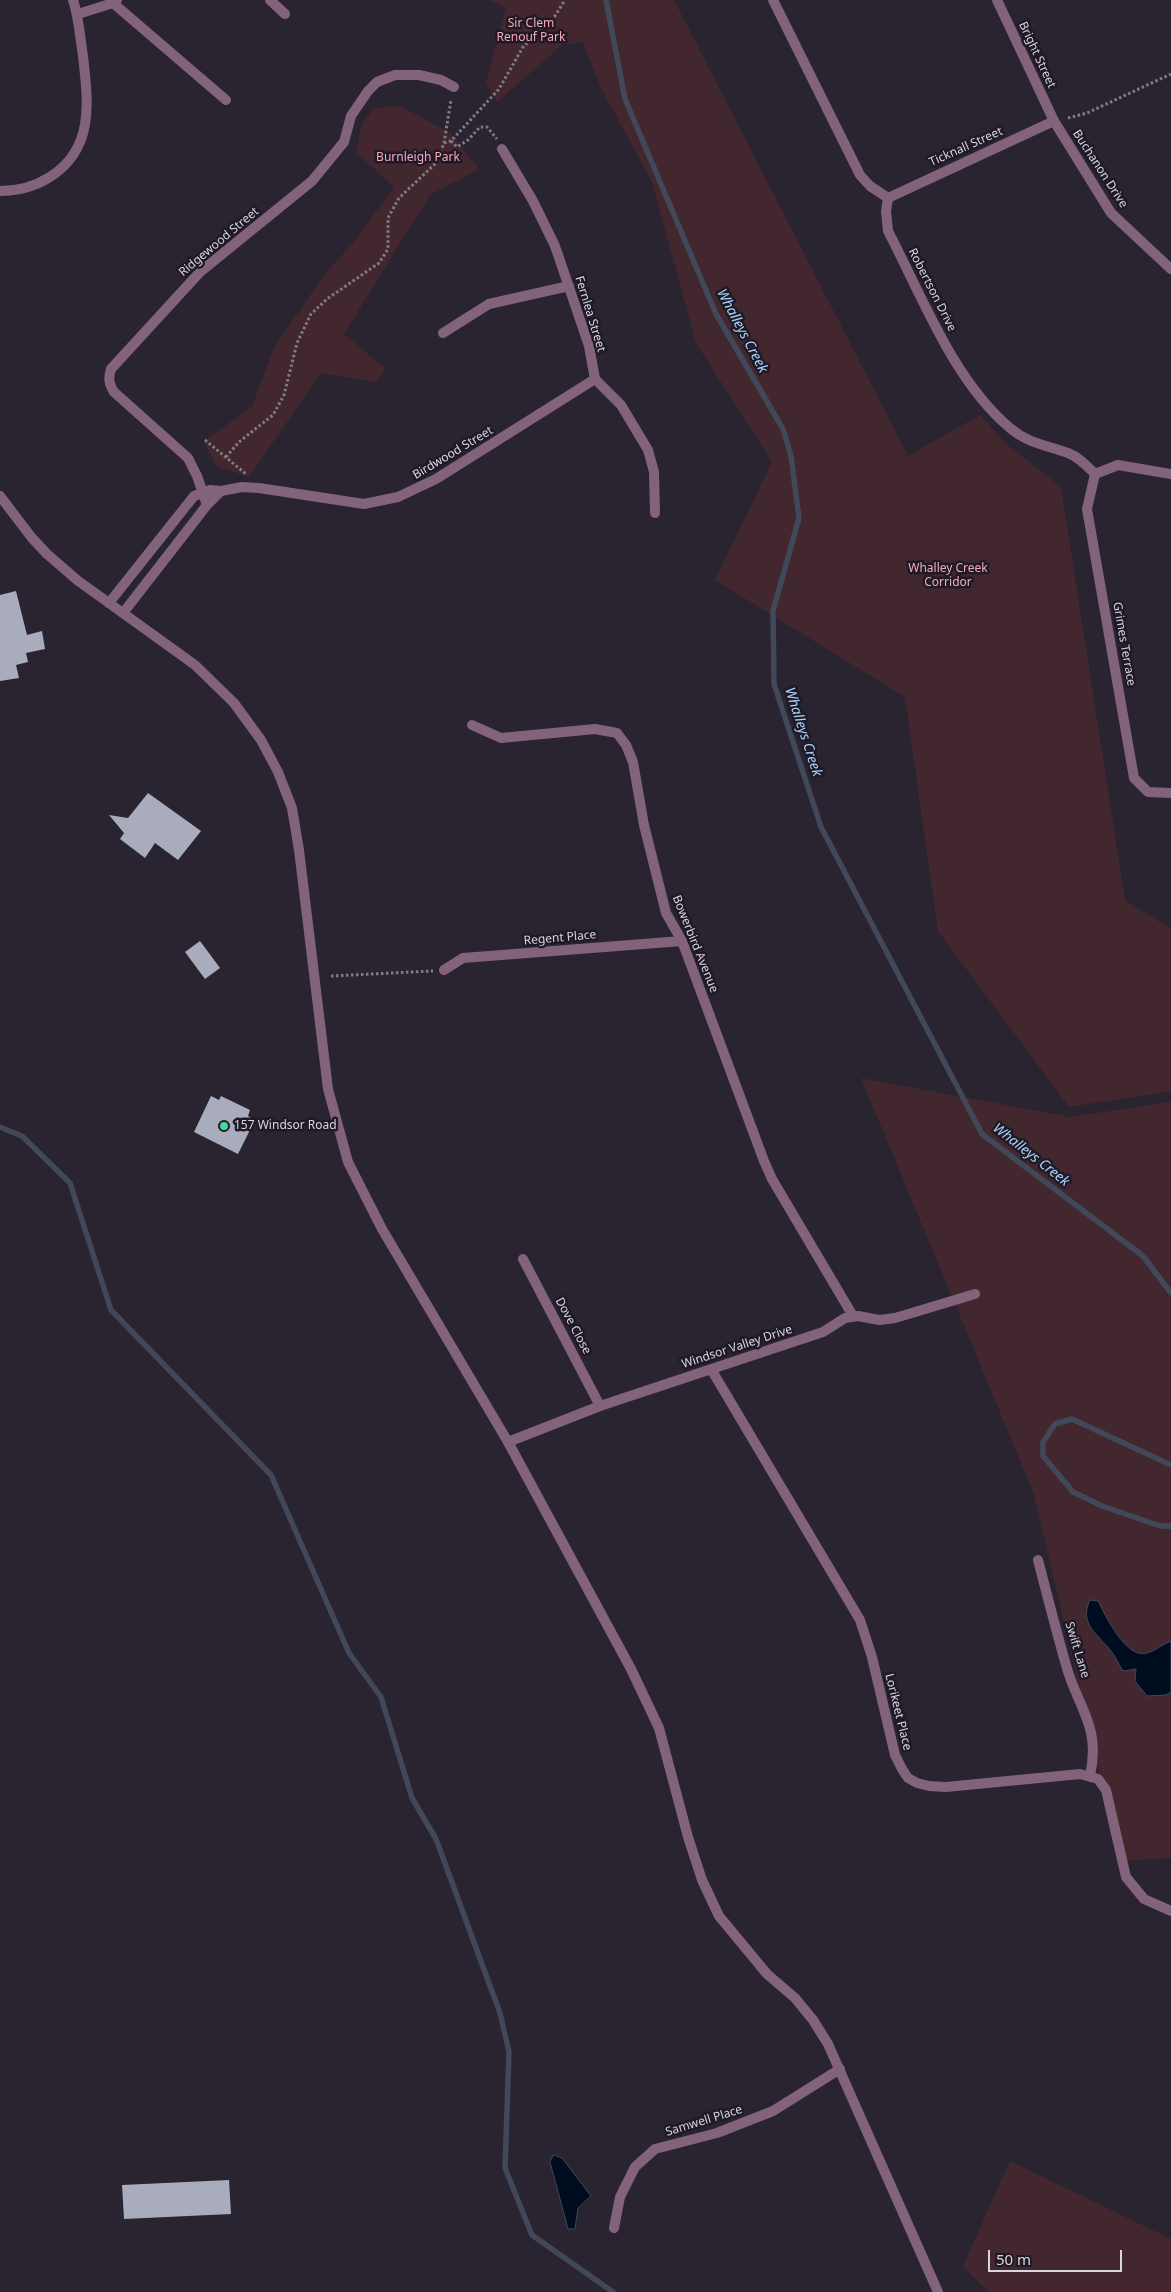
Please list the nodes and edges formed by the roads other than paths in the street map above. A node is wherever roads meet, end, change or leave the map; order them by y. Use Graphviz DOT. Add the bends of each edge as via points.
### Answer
graph roads {
  1 [pos="73,0"];
  2 [pos="270,0"];
  3 [pos="773,0"];
  4 [pos="997,0"];
  5 [pos="115,2"];
  6 [pos="78,14"];
  7 [pos="285,14"];
  8 [pos="454,87"];
  9 [pos="226,100"];
  10 [pos="1054,121"];
  11 [pos="502,148"];
  12 [pos="0,191"];
  13 [pos="888,198"];
  14 [pos="1171,269"];
  15 [pos="569,286"];
  16 [pos="443,333"];
  17 [pos="594,379"];
  18 [pos="1095,474"];
  19 [pos="1171,474"];
  20 [pos="202,491"];
  21 [pos="221,492"];
  22 [pos="0,496"];
  23 [pos="207,505"];
  24 [pos="655,512"];
  25 [pos="109,603"];
  26 [pos="123,613"];
  27 [pos="472,725"];
  28 [pos="1171,793"];
  29 [pos="682,941"];
  30 [pos="444,970"];
  31 [pos="523,1259"];
  32 [pos="975,1294"];
  33 [pos="852,1316"];
  34 [pos="711,1369"];
  35 [pos="600,1406"];
  36 [pos="508,1442"];
  37 [pos="1038,1560"];
  38 [pos="1090,1776"];
  39 [pos="1171,1911"];
  40 [pos="840,2069"];
  41 [pos="614,2228"];
  42 [pos="938,2292"];
  1 -- 6 [label="street"];
  2 -- 7 [label="street"];
  3 -- 13 [label="street" via="860,175"];
  4 -- 10 [label="street, Bright Street"];
  5 -- 6 [label="street"];
  5 -- 9 [label="street"];
  6 -- 12 [label="street" via="88,109 82,137 72,158 55,173 24,189"];
  8 -- 20 [label="street, Ridgewood Street" via="419,75 395,75 378,82 351,116 344,142 312,181 200,272 111,369 110,385 114,392 188,458"];
  10 -- 13 [label="street, Ticknall Street"];
  10 -- 14 [label="street, Buchanon Drive" via="1111,212"];
  11 -- 15 [label="street, Fernlea Street" via="546,225"];
  13 -- 18 [label="street, Robertson Drive" via="888,231 951,354 974,390 992,412 1029,442 1068,453"];
  15 -- 16 [label="street" via="489,304"];
  15 -- 17 [label="street, Fernlea Street" via="589,346"];
  17 -- 21 [label="street, Birdwood Street" via="436,479 398,497 364,504 264,488 242,487"];
  17 -- 24 [label="street" via="621,405 648,450 654,472"];
  18 -- 19 [label="street" via="1118,465"];
  18 -- 28 [label="street, Grimes Terrace" via="1087,509 1134,778 1148,792"];
  20 -- 21 [label="street, Birdwood Street"];
  20 -- 23 [label="street, Ridgewood Street"];
  20 -- 25 [label="street" via="194,496"];
  21 -- 23 [label="street"];
  22 -- 25 [label="street" via="47,554"];
  23 -- 26 [label="street"];
  25 -- 26 [label="street"];
  26 -- 36 [label="street" via="194,664 220,689 256,732 278,772 292,808 328,1089 348,1162 382,1229"];
  27 -- 29 [label="street, Bowerbird Avenue" via="501,738 595,729 617,733 633,762 666,913"];
  29 -- 30 [label="street, Regent Place" via="463,958"];
  29 -- 33 [label="street, Bowerbird Avenue" via="772,1179"];
  31 -- 35 [label="street, Dove Close"];
  32 -- 33 [label="street" via="895,1318 879,1320"];
  33 -- 34 [label="street, Windsor Valley Drive" via="823,1332"];
  34 -- 35 [label="street, Windsor Valley Drive"];
  34 -- 38 [label="street, Lorikeet Place" via="860,1620 895,1755 908,1778 946,1788 1062,1775"];
  35 -- 36 [label="street, Windsor Valley Drive"];
  36 -- 40 [label="street" via="659,1728 691,1846 719,1916 767,1974 795,1998 813,2020"];
  37 -- 38 [label="street, Swift Lane" via="1066,1667 1090,1725 1093,1755"];
  38 -- 39 [label="street" via="1106,1790 1126,1877 1144,1899"];
  40 -- 41 [label="street, Samwell Place" via="773,2111 717,2132 655,2148 634,2167 620,2197"];
  40 -- 42 [label="street"];
}
